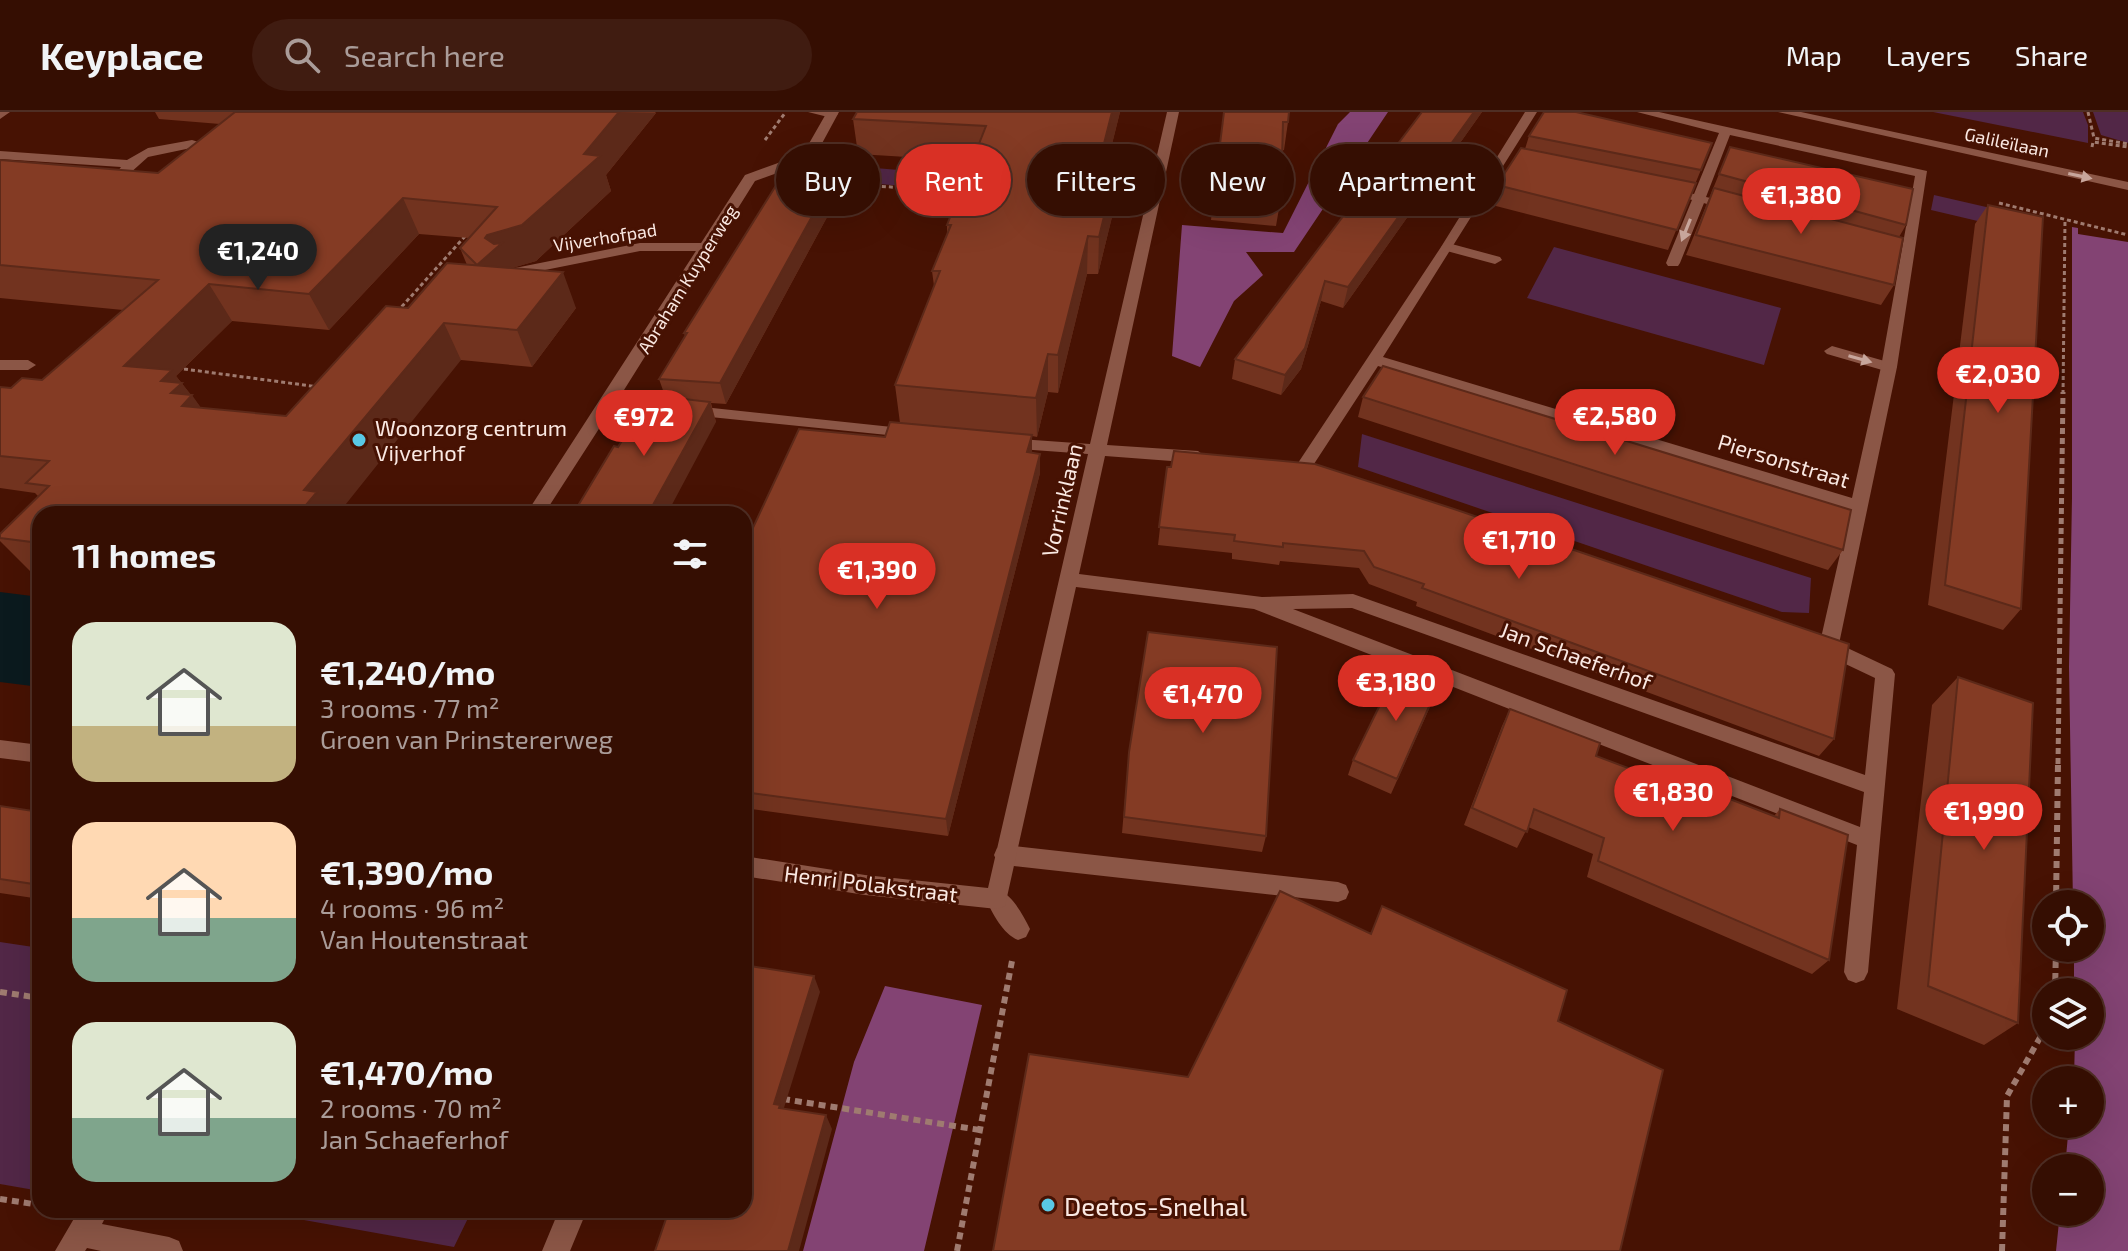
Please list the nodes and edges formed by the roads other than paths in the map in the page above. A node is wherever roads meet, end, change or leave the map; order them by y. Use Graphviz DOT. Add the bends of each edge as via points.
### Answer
graph roads {
  1 [pos="814,112"];
  2 [pos="1173,112"];
  3 [pos="1531,112"];
  4 [pos="1643,112"];
  5 [pos="1784,112"];
  6 [pos="1841,112"];
  7 [pos="833,113"];
  8 [pos="1726,130"];
  9 [pos="0,155"];
  10 [pos="39,158"];
  11 [pos="128,164"];
  12 [pos="20,171"];
  13 [pos="2128,173"];
  14 [pos="2128,186"];
  15 [pos="1654,189"];
  16 [pos="1699,198"];
  17 [pos="1744,210"];
  18 [pos="706,247"];
  19 [pos="1448,247"];
  20 [pos="1495,260"];
  21 [pos="1673,263"];
  22 [pos="510,273"];
  23 [pos="1832,351"];
  24 [pos="1373,359"];
  25 [pos="0,365"];
  26 [pos="28,365"];
  27 [pos="1889,367"];
  28 [pos="609,402"];
  29 [pos="927,436"];
  30 [pos="989,441"];
  31 [pos="1096,451"];
  32 [pos="1216,458"];
  33 [pos="1306,465"];
  34 [pos="540,506"];
  35 [pos="1861,507"];
  36 [pos="1067,579"];
  37 [pos="1256,602"];
  38 [pos="1799,637"];
  39 [pos="1829,647"];
  40 [pos="0,749"];
  41 [pos="32,753"];
  42 [pos="1875,787"];
  43 [pos="1869,840"];
  44 [pos="1005,855"];
  45 [pos="752,867"];
  46 [pos="1338,892"];
  47 [pos="997,899"];
  48 [pos="1018,929"];
  49 [pos="1856,972"];
  50 [pos="570,1218"];
  51 [pos="82,1231"];
  52 [pos="169,1251"];
  53 [pos="556,1251"];
  1 -- 7 [label="street"];
  2 -- 31 [label="street, Vorrinklaan"];
  3 -- 19 [label="street" via="1509,160"];
  4 -- 8 [label="street, Piersonstraat"];
  5 -- 14 [label="street, Galileïlaan, one-way"];
  6 -- 13 [label="street, Galileïlaan"];
  7 -- 18 [label="street, Abraham Kuyperweg" via="808,157 750,178"];
  8 -- 16 [label="street"];
  8 -- 27 [label="street, Piersonstraat" via="1922,174 1899,253"];
  9 -- 10 [label="street"];
  10 -- 11 [label="street"];
  10 -- 12 [label="street"];
  11 -- 11 [label="street" via="122,175 127,182 152,186 200,173 216,158 205,146 176,145"];
  15 -- 16 [label="street"];
  16 -- 17 [label="street"];
  16 -- 21 [label="street, one-way"];
  18 -- 22 [label="street, Vijverhofpad" via="640,247"];
  18 -- 28 [label="street, Abraham Kuyperweg"];
  19 -- 20 [label="street"];
  19 -- 24 [label="street"];
  23 -- 27 [label="street, one-way"];
  24 -- 33 [label="street"];
  24 -- 35 [label="street, Piersonstraat"];
  25 -- 26 [label="street"];
  27 -- 35 [label="street, Piersonstraat"];
  28 -- 29 [label="street" via="800,431"];
  28 -- 34 [label="street, Abraham Kuyperweg"];
  30 -- 31 [label="street"];
  31 -- 32 [label="street"];
  31 -- 36 [label="street, Vorrinklaan"];
  35 -- 39 [label="street, Piersonstraat"];
  36 -- 37 [label="street, Jan Schaeferhof"];
  36 -- 44 [label="street, Vorrinklaan"];
  37 -- 42 [label="street, Jan Schaeferhof" via="1353,601"];
  37 -- 43 [label="street, Jan Schaeferhof"];
  38 -- 39 [label="street"];
  39 -- 42 [label="street" via="1885,674"];
  40 -- 41 [label="street"];
  42 -- 43 [label="street"];
  43 -- 49 [label="street"];
  44 -- 46 [label="street"];
  44 -- 47 [label="street, Vorrinklaan"];
  45 -- 47 [label="street, Henri Polakstraat"];
  47 -- 48 [label="street"];
  50 -- 53 [label="street"];
  51 -- 52 [label="street"];
}
